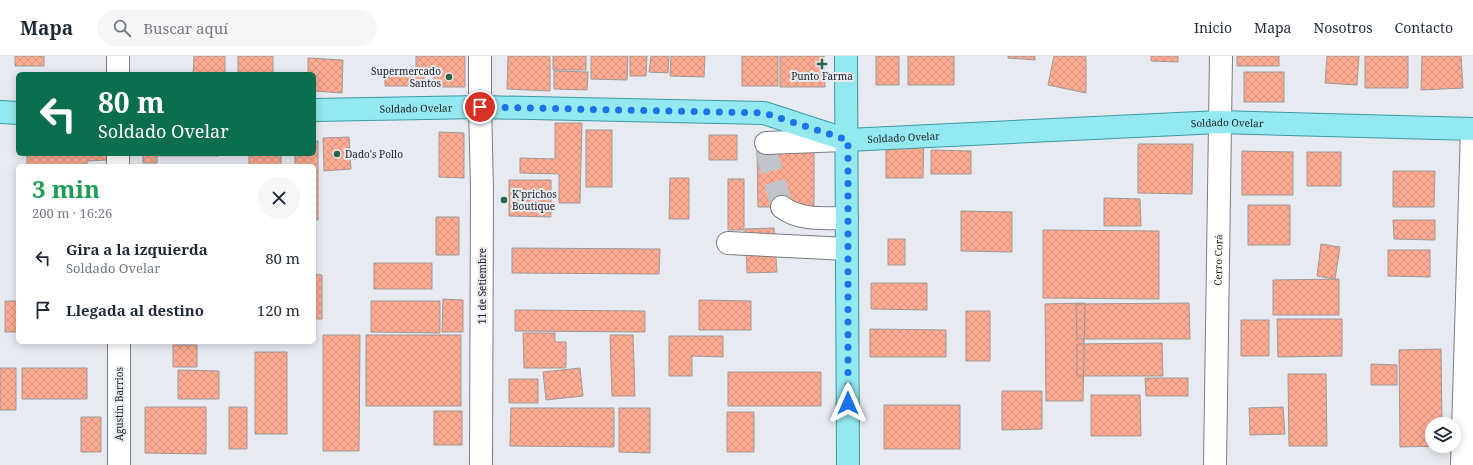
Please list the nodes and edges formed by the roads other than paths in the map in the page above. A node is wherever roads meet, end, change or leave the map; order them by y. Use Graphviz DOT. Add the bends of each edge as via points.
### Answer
graph roads {
  1 [pos="118,56"];
  2 [pos="480,56"];
  3 [pos="846,56"];
  4 [pos="1221,56"];
  5 [pos="118,72"];
  6 [pos="480,107"];
  7 [pos="316,110"];
  8 [pos="0,112"];
  9 [pos="16,113"];
  10 [pos="764,113"];
  11 [pos="1219,122"];
  12 [pos="1472,129"];
  13 [pos="848,140"];
  14 [pos="782,207"];
  15 [pos="848,218"];
  16 [pos="728,243"];
  17 [pos="848,249"];
  18 [pos="119,344"];
  19 [pos="119,465"];
  20 [pos="481,465"];
  21 [pos="848,465"];
  22 [pos="1215,465"];
  23 [pos="1462,465"];
  1 -- 5 [label="street"];
  2 -- 6 [label="street, 11 de Setiembre"];
  3 -- 13 [label="main road"];
  4 -- 11 [label="street, Cerro Corá"];
  6 -- 7 [label="main road, Soldado Ovelar"];
  6 -- 10 [label="main road, Soldado Ovelar"];
  6 -- 20 [label="street, 11 de Setiembre"];
  8 -- 9 [label="main road"];
  10 -- 13 [label="main road, Soldado Ovelar"];
  10 -- 13 [label="street" via="766,146"];
  11 -- 12 [label="main road, Soldado Ovelar"];
  11 -- 13 [label="main road, Soldado Ovelar"];
  11 -- 22 [label="street, Cerro Corá"];
  12 -- 23 [label="street"];
  13 -- 15 [label="main road"];
  14 -- 15 [label="street" via="805,217"];
  15 -- 17 [label="main road"];
  16 -- 17 [label="street"];
  17 -- 21 [label="main road"];
  18 -- 19 [label="street, Agustín Barrios"];
}
